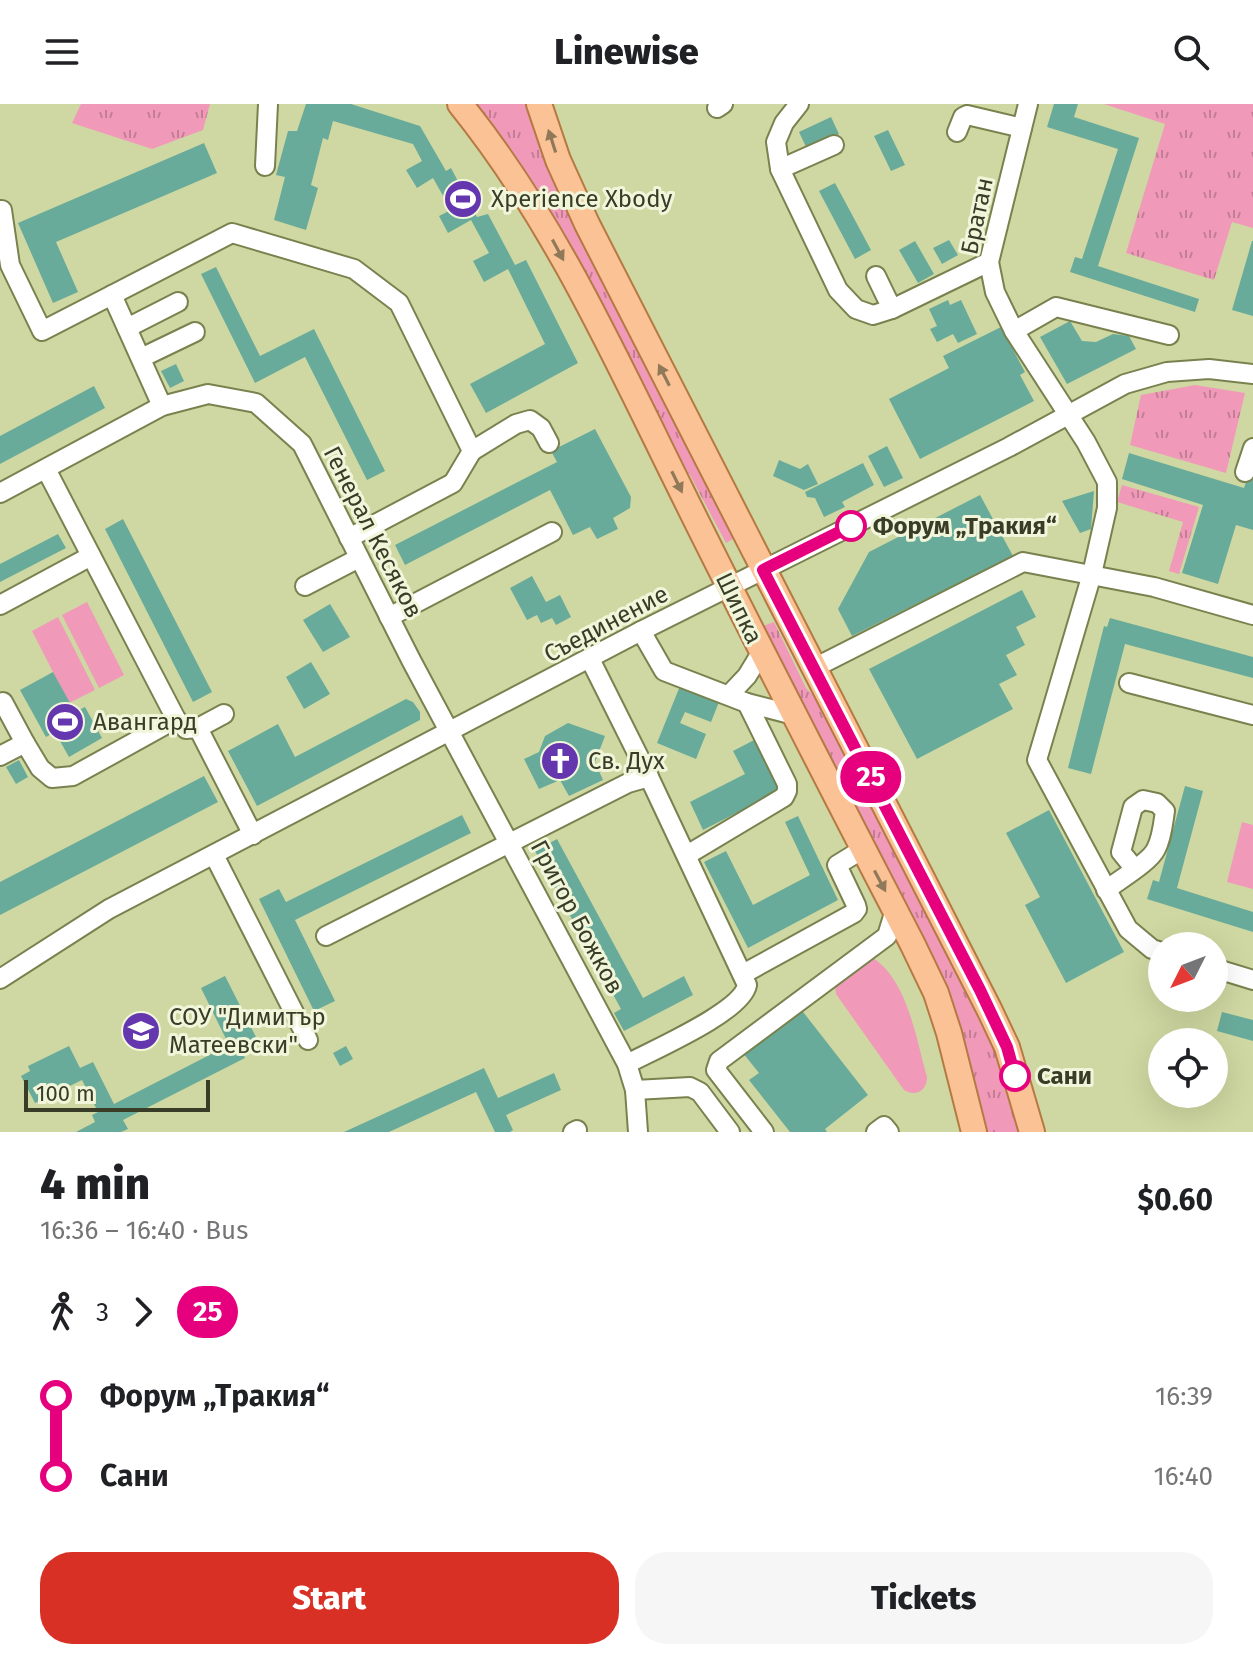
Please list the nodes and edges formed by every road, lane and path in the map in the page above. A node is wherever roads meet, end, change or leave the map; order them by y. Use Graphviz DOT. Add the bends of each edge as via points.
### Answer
graph roads {
  1 [pos="268,104"];
  2 [pos="460,104"];
  3 [pos="539,104"];
  4 [pos="799,104"];
  5 [pos="1028,104"];
  6 [pos="1022,128"];
  7 [pos="957,132"];
  8 [pos="834,145"];
  9 [pos="265,166"];
  10 [pos="780,169"];
  11 [pos="0,210"];
  12 [pos="989,262"];
  13 [pos="876,276"];
  14 [pos="112,295"];
  15 [pos="178,302"];
  16 [pos="892,309"];
  17 [pos="127,328"];
  18 [pos="1014,331"];
  19 [pos="195,332"];
  20 [pos="1169,335"];
  21 [pos="141,358"];
  22 [pos="1253,374"];
  23 [pos="162,406"];
  24 [pos="1067,415"];
  25 [pos="549,443"];
  26 [pos="1253,448"];
  27 [pos="472,451"];
  28 [pos="46,469"];
  29 [pos="1245,472"];
  30 [pos="0,493"];
  31 [pos="552,532"];
  32 [pos="349,538"];
  33 [pos="91,556"];
  34 [pos="359,558"];
  35 [pos="763,570"];
  36 [pos="1092,574"];
  37 [pos="305,586"];
  38 [pos="729,587"];
  39 [pos="0,605"];
  40 [pos="1253,615"];
  41 [pos="389,617"];
  42 [pos="641,631"];
  43 [pos="761,653"];
  44 [pos="590,659"];
  45 [pos="814,668"];
  46 [pos="1129,683"];
  47 [pos="729,695"];
  48 [pos="3,702"];
  49 [pos="747,703"];
  50 [pos="224,714"];
  51 [pos="794,715"];
  52 [pos="1253,715"];
  53 [pos="176,719"];
  54 [pos="198,728"];
  55 [pos="450,732"];
  56 [pos="25,743"];
  57 [pos="0,756"];
  58 [pos="649,777"];
  59 [pos="253,835"];
  60 [pos="511,842"];
  61 [pos="863,849"];
  62 [pos="214,855"];
  63 [pos="687,855"];
  64 [pos="1134,868"];
  65 [pos="1106,890"];
  66 [pos="895,910"];
  67 [pos="326,936"];
  68 [pos="887,936"];
  69 [pos="913,945"];
  70 [pos="1148,946"];
  71 [pos="1228,972"];
  72 [pos="743,974"];
  73 [pos="0,979"];
  74 [pos="1253,980"];
  75 [pos="308,1040"];
  76 [pos="627,1064"];
  77 [pos="635,1090"];
  78 [pos="1032,1129"];
  79 [pos="973,1131"];
  80 [pos="638,1132"];
  81 [pos="730,1132"];
  82 [pos="764,1132"];
  83 [pos="876,1132"];
  84 [pos="889,1132"];
  1 -- 9 [label="street"];
  2 -- 38 [label="main road, Шипка, one-way" via="542,221"];
  35 -- 3 [label="main road, Шипка, one-way" via="587,224"];
  4 -- 10 [label="street" via="776,142"];
  5 -- 6 [label="street, Братан"];
  6 -- 7 [label="street" via="967,115"];
  6 -- 12 [label="street, Братан"];
  8 -- 10 [label="street"];
  10 -- 16 [label="street" via="838,290 856,309 873,315"];
  11 -- 14 [label="street" via="10,265 42,331"];
  12 -- 16 [label="street"];
  12 -- 18 [label="street, Братан" via="995,292"];
  13 -- 16 [label="street"];
  14 -- 17 [label="street"];
  14 -- 27 [label="street" via="232,233 354,269 399,303"];
  15 -- 17 [label="street"];
  17 -- 21 [label="street"];
  18 -- 20 [label="street" via="1056,307"];
  18 -- 24 [label="street, Братан"];
  19 -- 21 [label="street"];
  21 -- 23 [label="street"];
  22 -- 24 [label="street, Съединение" via="1167,372 1125,384"];
  23 -- 28 [label="street, Генерал Кесяков"];
  23 -- 32 [label="street, Генерал Кесяков" via="208,394 256,403 302,444"];
  24 -- 35 [label="street, Съединение"];
  24 -- 36 [label="street, Братан" via="1107,482 1107,508"];
  25 -- 27 [label="street" via="530,420"];
  26 -- 29 [label="street"];
  27 -- 32 [label="street" via="453,483"];
  28 -- 30 [label="street, Генерал Кесяков"];
  28 -- 33 [label="street"];
  31 -- 41 [label="street"];
  32 -- 34 [label="street, Генерал Кесяков"];
  33 -- 39 [label="street"];
  33 -- 53 [label="street"];
  34 -- 37 [label="street"];
  34 -- 41 [label="street, Генерал Кесяков"];
  35 -- 38 [label="street, Съединение"];
  35 -- 45 [label="main road, Шипка"];
  36 -- 40 [label="street"];
  36 -- 45 [label="street" via="1023,562"];
  36 -- 65 [label="street, Братан" via="1037,760"];
  38 -- 42 [label="street, Съединение"];
  38 -- 43 [label="main road, Шипка"];
  41 -- 55 [label="street, Генерал Кесяков"];
  42 -- 44 [label="street, Съединение"];
  42 -- 47 [label="street" via="664,671"];
  43 -- 47 [label="street"];
  43 -- 51 [label="main road, Шипка"];
  44 -- 55 [label="street, Съединение"];
  44 -- 58 [label="street"];
  45 -- 78 [label="main road, Шипка" via="1007,1047"];
  46 -- 52 [label="street"];
  47 -- 49 [label="street"];
  48 -- 56 [label="street"];
  49 -- 51 [label="street"];
  49 -- 63 [label="street" via="787,791"];
  50 -- 54 [label="street"];
  51 -- 61 [label="main road, Шипка"];
  53 -- 54 [label="street" via="186,729"];
  53 -- 56 [label="street" via="73,776 52,778"];
  54 -- 59 [label="street"];
  55 -- 59 [label="street, Съединение"];
  55 -- 60 [label="street, Григор Божков"];
  56 -- 57 [label="street"];
  58 -- 60 [label="street"];
  58 -- 63 [label="street"];
  59 -- 62 [label="street, Съединение"];
  60 -- 67 [label="street"];
  60 -- 76 [label="street, Григор Божков"];
  61 -- 66 [label="main road, Шипка, one-way"];
  61 -- 72 [label="street" via="837,865 856,905 854,913"];
  62 -- 73 [label="street, Съединение" via="109,909"];
  62 -- 75 [label="street"];
  63 -- 72 [label="street"];
  64 -- 65 [label="street"];
  65 -- 70 [label="street, Братан" via="1128,929"];
  66 -- 68 [label="street"];
  66 -- 69 [label="main road, Шипка"];
  68 -- 69 [label="street"];
  68 -- 82 [label="street" via="719,1061 716,1070"];
  69 -- 79 [label="main road, Шипка" via="949,1033"];
  71 -- 74 [label="street"];
  72 -- 76 [label="street" via="745,994 729,1010"];
  76 -- 77 [label="street, Григор Божков"];
  77 -- 80 [label="street, Григор Божков"];
  77 -- 81 [label="street" via="690,1087 700,1092"];
  83 -- 84 [label="street" via="884,1126"];
}
